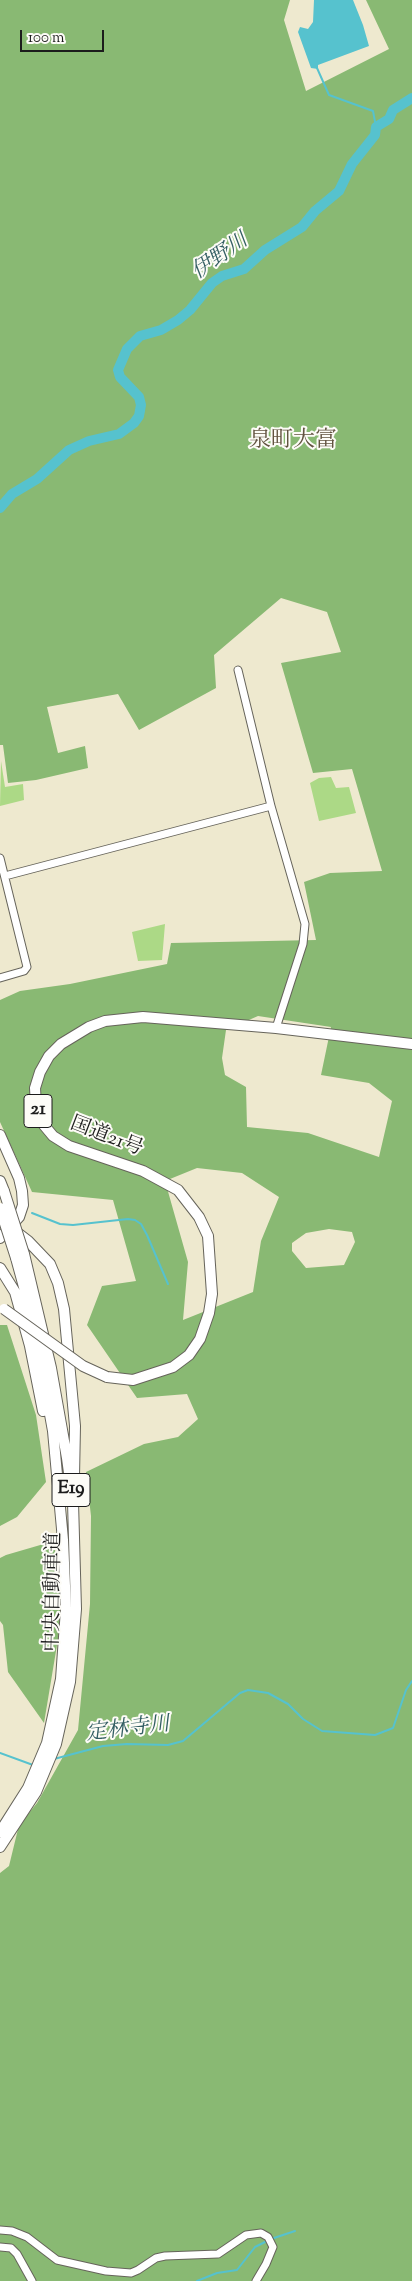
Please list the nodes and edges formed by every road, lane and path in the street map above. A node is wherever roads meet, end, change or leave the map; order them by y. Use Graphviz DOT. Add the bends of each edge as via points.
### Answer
graph roads {
  1 [pos="238,670"];
  2 [pos="271,806"];
  3 [pos="0,858"];
  4 [pos="5,876"];
  5 [pos="0,978"];
  6 [pos="276,1028"];
  7 [pos="412,1044"];
  8 [pos="0,1135"];
  9 [pos="0,1181"];
  10 [pos="0,1208"];
  11 [pos="8,1227"];
  12 [pos="0,1238"];
  13 [pos="20,1256"];
  14 [pos="0,1268"];
  15 [pos="2,1308"];
  16 [pos="73,1502"];
  17 [pos="63,1540"];
  18 [pos="56,1729"];
  19 [pos="32,1790"];
  20 [pos="0,1832"];
  21 [pos="0,1847"];
  22 [pos="0,2230"];
  23 [pos="0,2247"];
  24 [pos="32,2281"];
  25 [pos="256,2281"];
  1 -- 2 [label="street"];
  2 -- 4 [label="street"];
  2 -- 6 [label="street" via="305,924 303,944"];
  3 -- 4 [label="street"];
  4 -- 5 [label="street" via="27,967 24,971"];
  6 -- 7 [label="highway, 国道21号 / 21"];
  6 -- 15 [label="highway, 国道21号 / 21, bridge" via="142,1017 114,1019 74,1034 48,1056 35,1088 36,1106 43,1124 53,1136 69,1146 143,1171 178,1190 199,1217 208,1236 212,1294 200,1339 189,1354 173,1367 133,1380 107,1377 83,1366"];
  8 -- 12 [label="highway" via="19,1178 23,1198 19,1217"];
  9 -- 13 [label="highway, 中央自動車道 / E19, bridge"];
  10 -- 13 [label="highway, 中央自動車道 / E19, bridge"];
  11 -- 16 [label="highway" via="28,1241 50,1264 58,1283 64,1310 75,1426"];
  13 -- 16 [label="highway, 中央自動車道 / E19" via="51,1368"];
  13 -- 17 [label="highway, 中央自動車道 / E19" via="53,1431"];
  14 -- 17 [label="highway" via="15,1292 30,1346"];
  16 -- 18 [label="highway, 中央自動車道 / E19" via="76,1609 70,1682"];
  17 -- 18 [label="highway, 中央自動車道 / E19" via="65,1642"];
  18 -- 19 [label="highway, 中央自動車道 / E19" via="50,1763"];
  19 -- 20 [label="highway, 中央自動車道 / E19"];
  19 -- 21 [label="highway, 中央自動車道 / E19"];
  22 -- 25 [label="street" via="27,2237 57,2260 131,2273 165,2256 218,2254 246,2235 261,2232 268,2236 272,2247"];
  23 -- 24 [label="street" via="11,2248 17,2254"];
}
